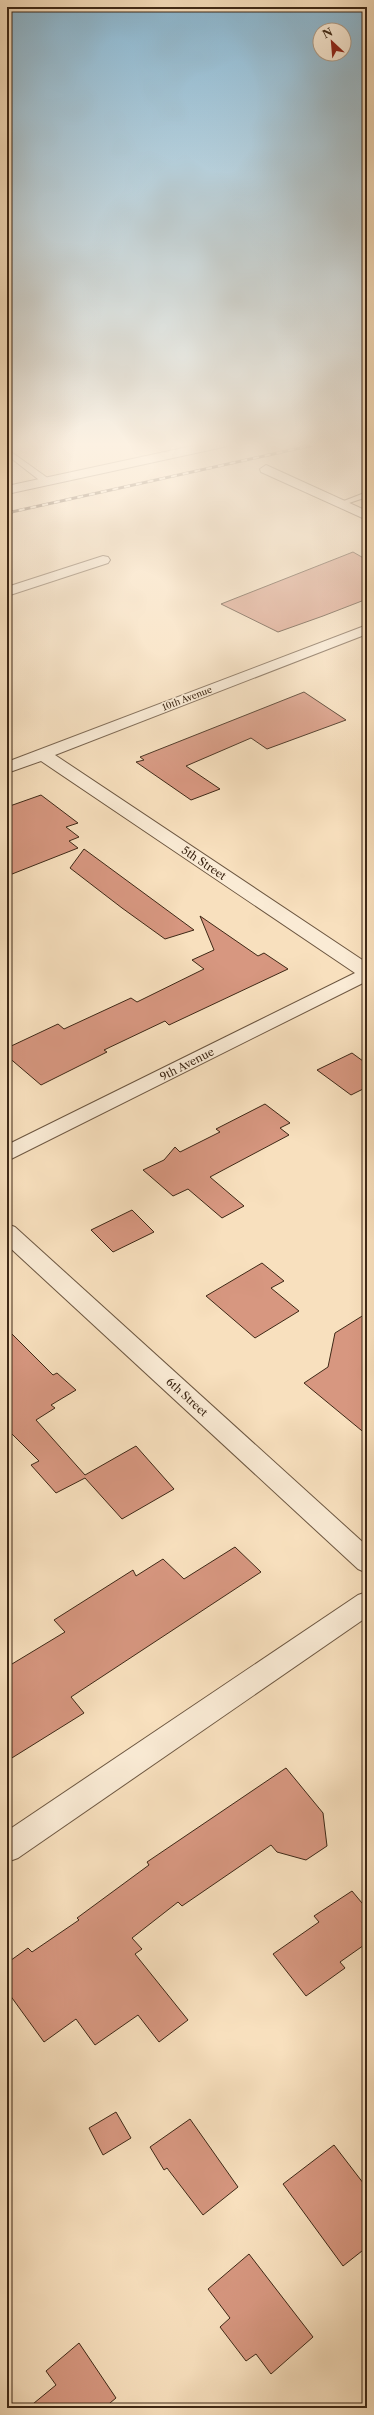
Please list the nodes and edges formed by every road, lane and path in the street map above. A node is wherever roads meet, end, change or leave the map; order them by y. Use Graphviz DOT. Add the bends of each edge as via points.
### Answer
graph roads {
  1 [pos="103,560"];
  2 [pos="7,592"];
  3 [pos="367,629"];
  4 [pos="42,754"];
  5 [pos="7,768"];
  6 [pos="367,973"];
  7 [pos="7,1154"];
  8 [pos="7,1232"];
  9 [pos="367,1562"];
  10 [pos="367,1603"];
  11 [pos="7,1848"];
  1 -- 2 [label="street"];
  3 -- 4 [label="street, 10th Avenue"];
  4 -- 5 [label="street, 10th Avenue"];
  4 -- 6 [label="street, 5th Street"];
  6 -- 7 [label="street, 9th Avenue"];
  8 -- 9 [label="street, 6th Street"];
  10 -- 11 [label="street"];
}
